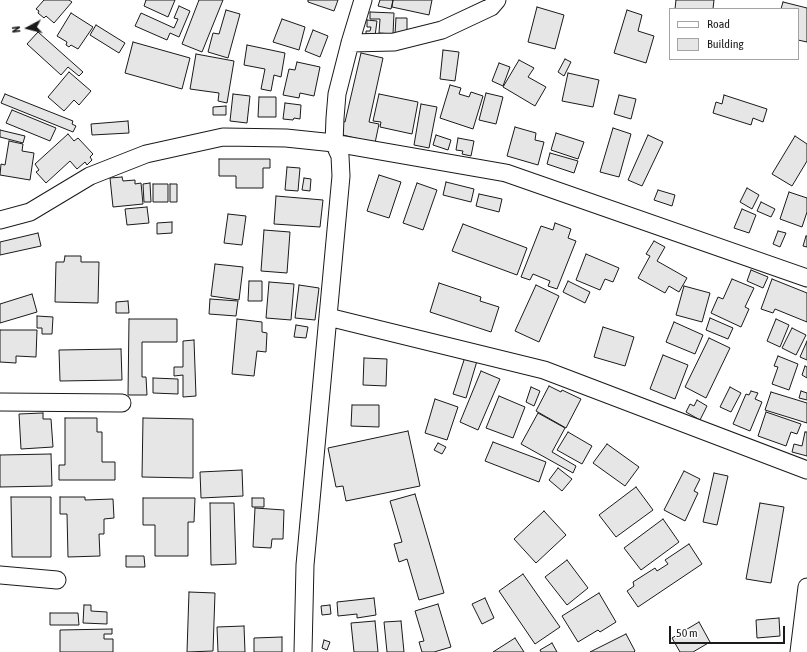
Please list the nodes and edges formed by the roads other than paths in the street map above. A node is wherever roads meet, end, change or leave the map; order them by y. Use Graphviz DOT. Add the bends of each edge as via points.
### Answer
graph roads {
  1 [pos="363,0"];
  2 [pos="497,0"];
  3 [pos="350,44"];
  4 [pos="334,143"];
  5 [pos="0,220"];
  6 [pos="807,278"];
  7 [pos="328,317"];
  8 [pos="0,402"];
  9 [pos="122,403"];
  10 [pos="807,470"];
  11 [pos="0,575"];
  12 [pos="57,580"];
  13 [pos="807,587"];
  14 [pos="303,652"];
  15 [pos="799,652"];
  1 -- 3 [label="street"];
  2 -- 3 [label="street" via="491,7 442,30 394,42"];
  3 -- 4 [label="street" via="337,94"];
  4 -- 5 [label="street" via="286,138 223,137 146,154 90,176 30,212"];
  4 -- 6 [label="street" via="506,173"];
  4 -- 7 [label="street" via="340,156 341,176"];
  7 -- 10 [label="street" via="544,370"];
  7 -- 14 [label="street" via="305,565"];
  8 -- 9 [label="street"];
  11 -- 12 [label="street"];
  13 -- 15 [label="street"];
}
